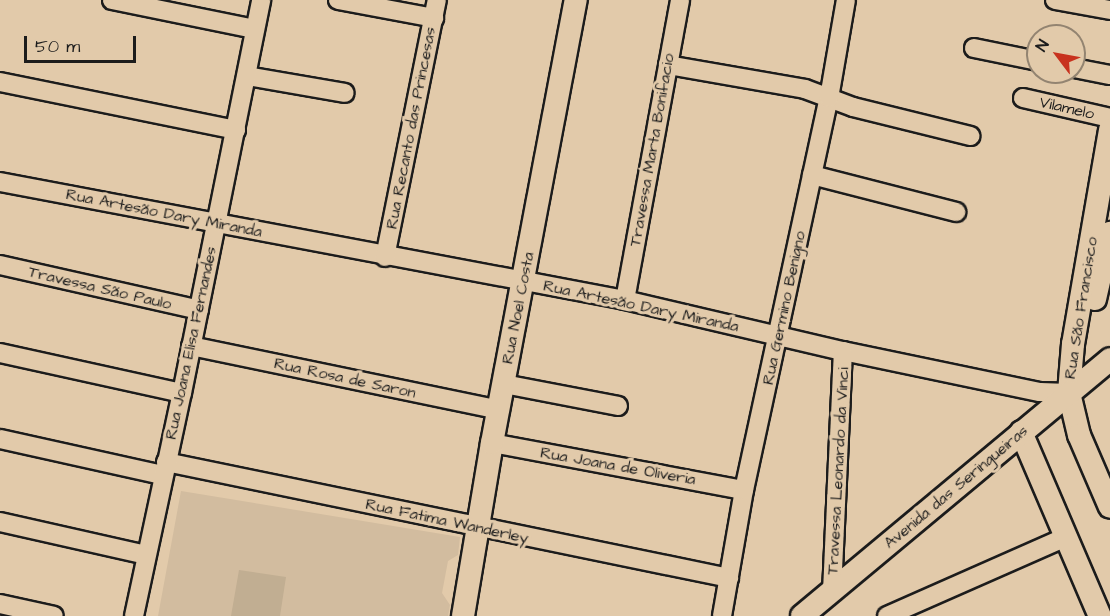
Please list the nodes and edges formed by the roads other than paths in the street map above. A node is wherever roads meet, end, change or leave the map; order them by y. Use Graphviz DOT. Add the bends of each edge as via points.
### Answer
graph roads {
  1 [pos="112,0"];
  2 [pos="261,0"];
  3 [pos="338,0"];
  4 [pos="438,0"];
  5 [pos="576,0"];
  6 [pos="680,0"];
  7 [pos="846,0"];
  8 [pos="1055,0"];
  9 [pos="1110,10"];
  10 [pos="434,18"];
  11 [pos="255,29"];
  12 [pos="974,48"];
  13 [pos="1026,59"];
  14 [pos="668,65"];
  15 [pos="1086,70"];
  16 [pos="1110,75"];
  17 [pos="247,76"];
  18 [pos="0,82"];
  19 [pos="345,93"];
  20 [pos="829,98"];
  21 [pos="1023,98"];
  22 [pos="1110,118"];
  23 [pos="236,130"];
  24 [pos="1110,130"];
  25 [pos="970,136"];
  26 [pos="812,175"];
  27 [pos="0,182"];
  28 [pos="956,212"];
  29 [pos="216,223"];
  30 [pos="1110,233"];
  31 [pos="385,257"];
  32 [pos="0,265"];
  33 [pos="523,281"];
  34 [pos="625,300"];
  35 [pos="199,310"];
  36 [pos="778,335"];
  37 [pos="191,346"];
  38 [pos="843,351"];
  39 [pos="0,353"];
  40 [pos="1110,359"];
  41 [pos="504,384"];
  42 [pos="182,393"];
  43 [pos="1069,393"];
  44 [pos="618,406"];
  45 [pos="499,410"];
  46 [pos="1021,432"];
  47 [pos="0,439"];
  48 [pos="492,443"];
  49 [pos="165,468"];
  50 [pos="744,489"];
  51 [pos="1110,507"];
  52 [pos="0,522"];
  53 [pos="478,528"];
  54 [pos="1066,537"];
  55 [pos="146,555"];
  56 [pos="729,578"];
  57 [pos="832,592"];
  58 [pos="0,604"];
  59 [pos="1102,610"];
  60 [pos="54,616"];
  61 [pos="134,616"];
  62 [pos="463,616"];
  63 [pos="722,616"];
  64 [pos="802,616"];
  65 [pos="887,616"];
  1 -- 11 [label="street"];
  2 -- 11 [label="street, Rua Joana Elisa Fernandes"];
  3 -- 10 [label="street"];
  4 -- 10 [label="street, Rua Recanto das Princesas"];
  5 -- 33 [label="street, Rua Noel Costa"];
  6 -- 14 [label="street, Travessa Marta Bonifacio"];
  7 -- 20 [label="street, Rua Germino Benigno"];
  8 -- 9 [label="street"];
  10 -- 31 [label="street, Rua Recanto das Princesas"];
  11 -- 17 [label="street, Rua Joana Elisa Fernandes"];
  12 -- 13 [label="street"];
  14 -- 20 [label="street" via="805,89"];
  14 -- 34 [label="street, Travessa Marta Bonifacio"];
  15 -- 16 [label="street"];
  17 -- 19 [label="street"];
  17 -- 23 [label="street, Rua Joana Elisa Fernandes"];
  18 -- 23 [label="street"];
  20 -- 25 [label="street"];
  20 -- 26 [label="street, Rua Germino Benigno"];
  21 -- 22 [label="street, Vilamelo"];
  23 -- 29 [label="street, Rua Joana Elisa Fernandes"];
  24 -- 43 [label="street, Rua São Francisco" via="1073,344"];
  26 -- 28 [label="street"];
  26 -- 36 [label="street, Rua Germino Benigno"];
  27 -- 29 [label="street, Rua Artesão Dary Miranda"];
  29 -- 31 [label="street, Rua Artesão Dary Miranda"];
  29 -- 35 [label="street, Rua Joana Elisa Fernandes"];
  30 -- 43 [label="street, Rua São Francisco"];
  31 -- 33 [label="street, Rua Artesão Dary Miranda"];
  32 -- 35 [label="street, Travessa São Paulo"];
  33 -- 34 [label="street, Rua Artesão Dary Miranda"];
  33 -- 41 [label="street, Rua Noel Costa"];
  34 -- 36 [label="street, Rua Artesão Dary Miranda"];
  35 -- 37 [label="street, Rua Joana Elisa Fernandes"];
  36 -- 38 [label="street, Rua Artesão Dary Miranda"];
  36 -- 50 [label="street, Rua Germino Benigno"];
  37 -- 42 [label="street, Rua Joana Elisa Fernandes"];
  37 -- 45 [label="street, Rua Rosa de Saron"];
  38 -- 43 [label="street, Rua Artesão Dary Miranda" via="1040,392"];
  38 -- 57 [label="street, Travessa Leonardo da Vinci"];
  39 -- 42 [label="street"];
  40 -- 43 [label="street, Avenida das Seringueiras"];
  41 -- 44 [label="street"];
  41 -- 45 [label="street, Rua Noel Costa"];
  42 -- 49 [label="street, Rua Joana Elisa Fernandes"];
  43 -- 46 [label="street, Avenida das Seringueiras"];
  43 -- 51 [label="street" via="1079,435"];
  45 -- 48 [label="street, Rua Noel Costa"];
  46 -- 54 [label="street"];
  46 -- 57 [label="street, Avenida das Seringueiras"];
  47 -- 49 [label="street, Rua Fatima Wanderley"];
  48 -- 50 [label="street, Rua Joana de Oliveria"];
  48 -- 53 [label="street, Rua Noel Costa"];
  49 -- 53 [label="street, Rua Fatima Wanderley"];
  49 -- 55 [label="street, Rua Joana Elisa Fernandes"];
  50 -- 56 [label="street, Rua Germino Benigno"];
  52 -- 55 [label="street"];
  53 -- 56 [label="street, Rua Fatima Wanderley"];
  53 -- 62 [label="street, Rua Noel Costa"];
  54 -- 59 [label="street"];
  54 -- 65 [label="street"];
  55 -- 61 [label="street, Rua Joana Elisa Fernandes"];
  56 -- 63 [label="street, Rua Germino Benigno"];
  57 -- 64 [label="street, Avenida das Seringueiras"];
  58 -- 60 [label="street"];
}
